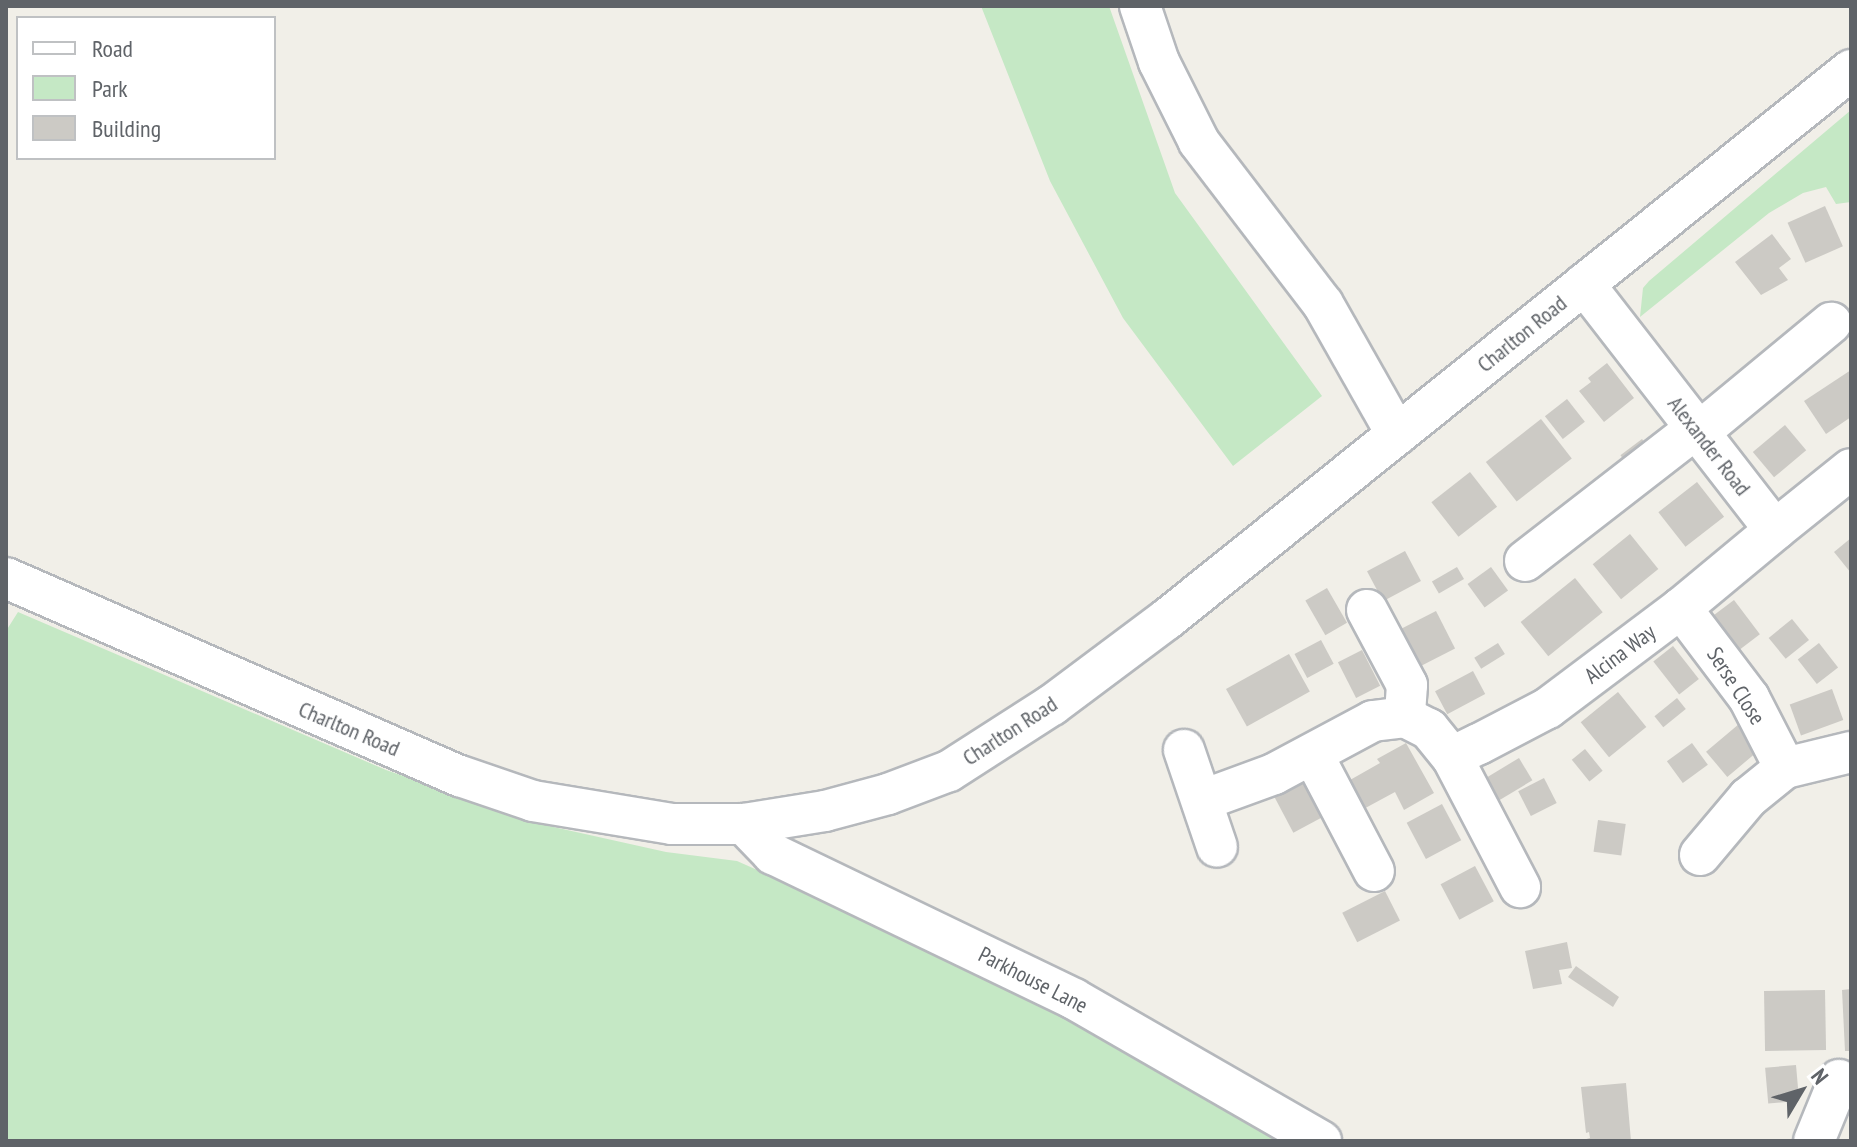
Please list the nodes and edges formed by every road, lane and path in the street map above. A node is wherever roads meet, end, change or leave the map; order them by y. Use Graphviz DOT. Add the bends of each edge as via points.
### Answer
graph roads {
  1 [pos="1140,6"];
  2 [pos="1851,70"];
  3 [pos="1584,284"];
  4 [pos="1831,323"];
  5 [pos="1697,431"];
  6 [pos="1397,435"];
  7 [pos="1851,469"];
  8 [pos="1775,530"];
  9 [pos="1525,561"];
  10 [pos="6,578"];
  11 [pos="1681,608"];
  12 [pos="1367,610"];
  13 [pos="1405,717"];
  14 [pos="1184,750"];
  15 [pos="1851,752"];
  16 [pos="1313,755"];
  17 [pos="1452,757"];
  18 [pos="1785,768"];
  19 [pos="1203,800"];
  20 [pos="744,824"];
  21 [pos="1217,847"];
  22 [pos="1700,855"];
  23 [pos="1374,871"];
  24 [pos="1520,887"];
  25 [pos="1839,1080"];
  26 [pos="1321,1141"];
  27 [pos="1814,1141"];
  1 -- 6 [label="street" via="1159,62 1199,142 1323,304"];
  2 -- 3 [label="street, Charlton Road"];
  3 -- 5 [label="street, Alexander Road"];
  3 -- 6 [label="street, Charlton Road"];
  4 -- 5 [label="street"];
  5 -- 8 [label="street, Alexander Road"];
  5 -- 9 [label="street"];
  6 -- 20 [label="street, Charlton Road" via="1167,619 1052,705 949,771 825,811"];
  7 -- 8 [label="street"];
  8 -- 11 [label="street, Alcina Way"];
  10 -- 20 [label="street, Charlton Road" via="446,771 533,801 672,824"];
  11 -- 17 [label="street, Alcina Way" via="1548,708"];
  11 -- 18 [label="street, Serse Close" via="1749,698"];
  12 -- 13 [label="street" via="1407,685"];
  13 -- 16 [label="street" via="1373,721"];
  13 -- 17 [label="street" via="1429,729"];
  14 -- 19 [label="street"];
  15 -- 18 [label="street"];
  16 -- 19 [label="street"];
  16 -- 23 [label="street"];
  17 -- 24 [label="street"];
  18 -- 22 [label="street" via="1748,798"];
  19 -- 21 [label="street"];
  20 -- 26 [label="street, Parkhouse Lane" via="773,854 1074,999"];
  25 -- 27 [label="street"];
}
